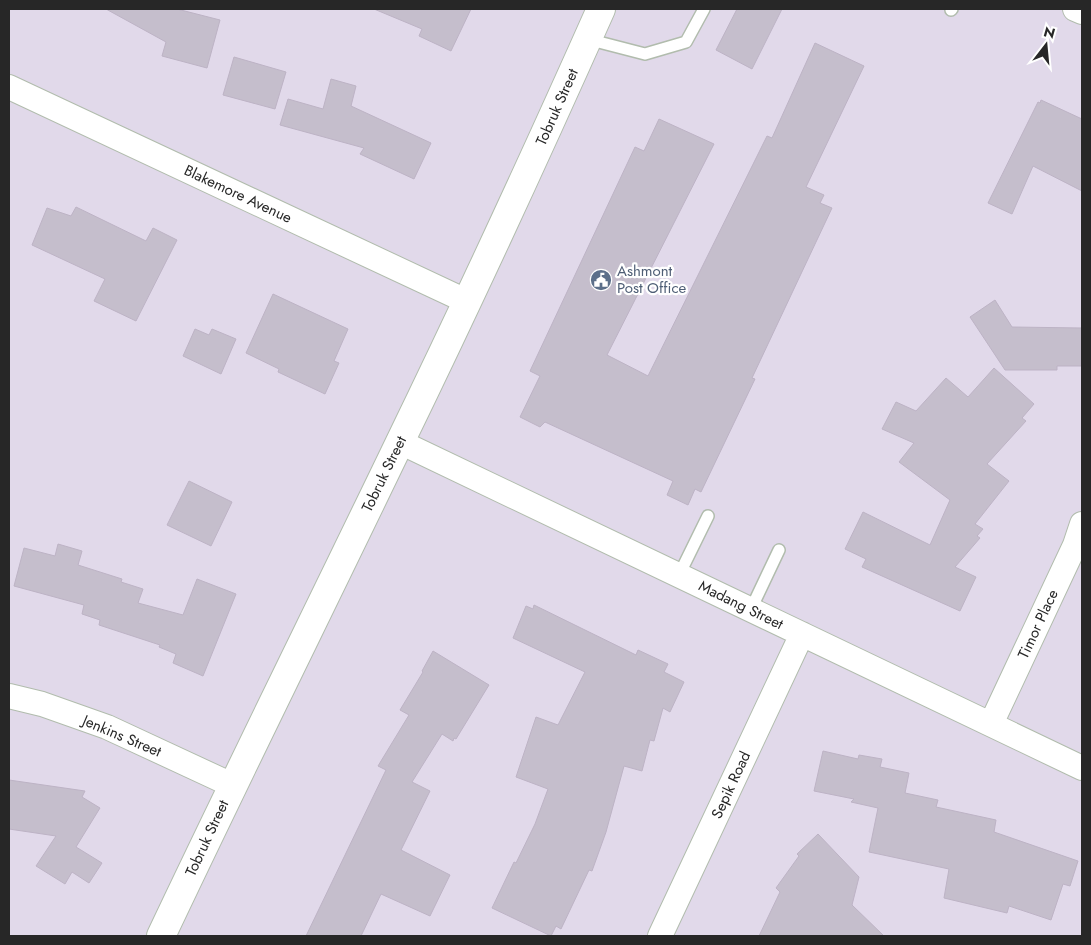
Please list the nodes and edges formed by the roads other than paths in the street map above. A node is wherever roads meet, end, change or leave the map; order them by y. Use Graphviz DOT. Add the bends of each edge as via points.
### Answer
graph roads {
  1 [pos="601,9"];
  2 [pos="704,9"];
  3 [pos="587,39"];
  4 [pos="9,87"];
  5 [pos="466,301"];
  6 [pos="400,442"];
  7 [pos="708,516"];
  8 [pos="1082,524"];
  9 [pos="779,550"];
  10 [pos="679,575"];
  11 [pos="751,609"];
  12 [pos="802,634"];
  13 [pos="9,696"];
  14 [pos="991,724"];
  15 [pos="1082,768"];
  16 [pos="232,785"];
  17 [pos="161,936"];
  18 [pos="660,936"];
  1 -- 3 [label="street, Tobruk Street"];
  2 -- 3 [label="lane" via="686,42 645,54"];
  3 -- 5 [label="street, Tobruk Street"];
  4 -- 5 [label="street, Blakemore Avenue"];
  5 -- 6 [label="street, Tobruk Street"];
  6 -- 10 [label="street, Madang Street"];
  6 -- 16 [label="street, Tobruk Street"];
  7 -- 10 [label="lane"];
  8 -- 14 [label="street, Timor Place"];
  9 -- 11 [label="lane"];
  10 -- 11 [label="street, Madang Street"];
  11 -- 12 [label="street, Madang Street"];
  12 -- 14 [label="street, Madang Street"];
  12 -- 18 [label="street, Sepik Road"];
  13 -- 16 [label="street, Jenkins Street" via="107,727"];
  14 -- 15 [label="street, Madang Street"];
  16 -- 17 [label="street, Tobruk Street"];
}
